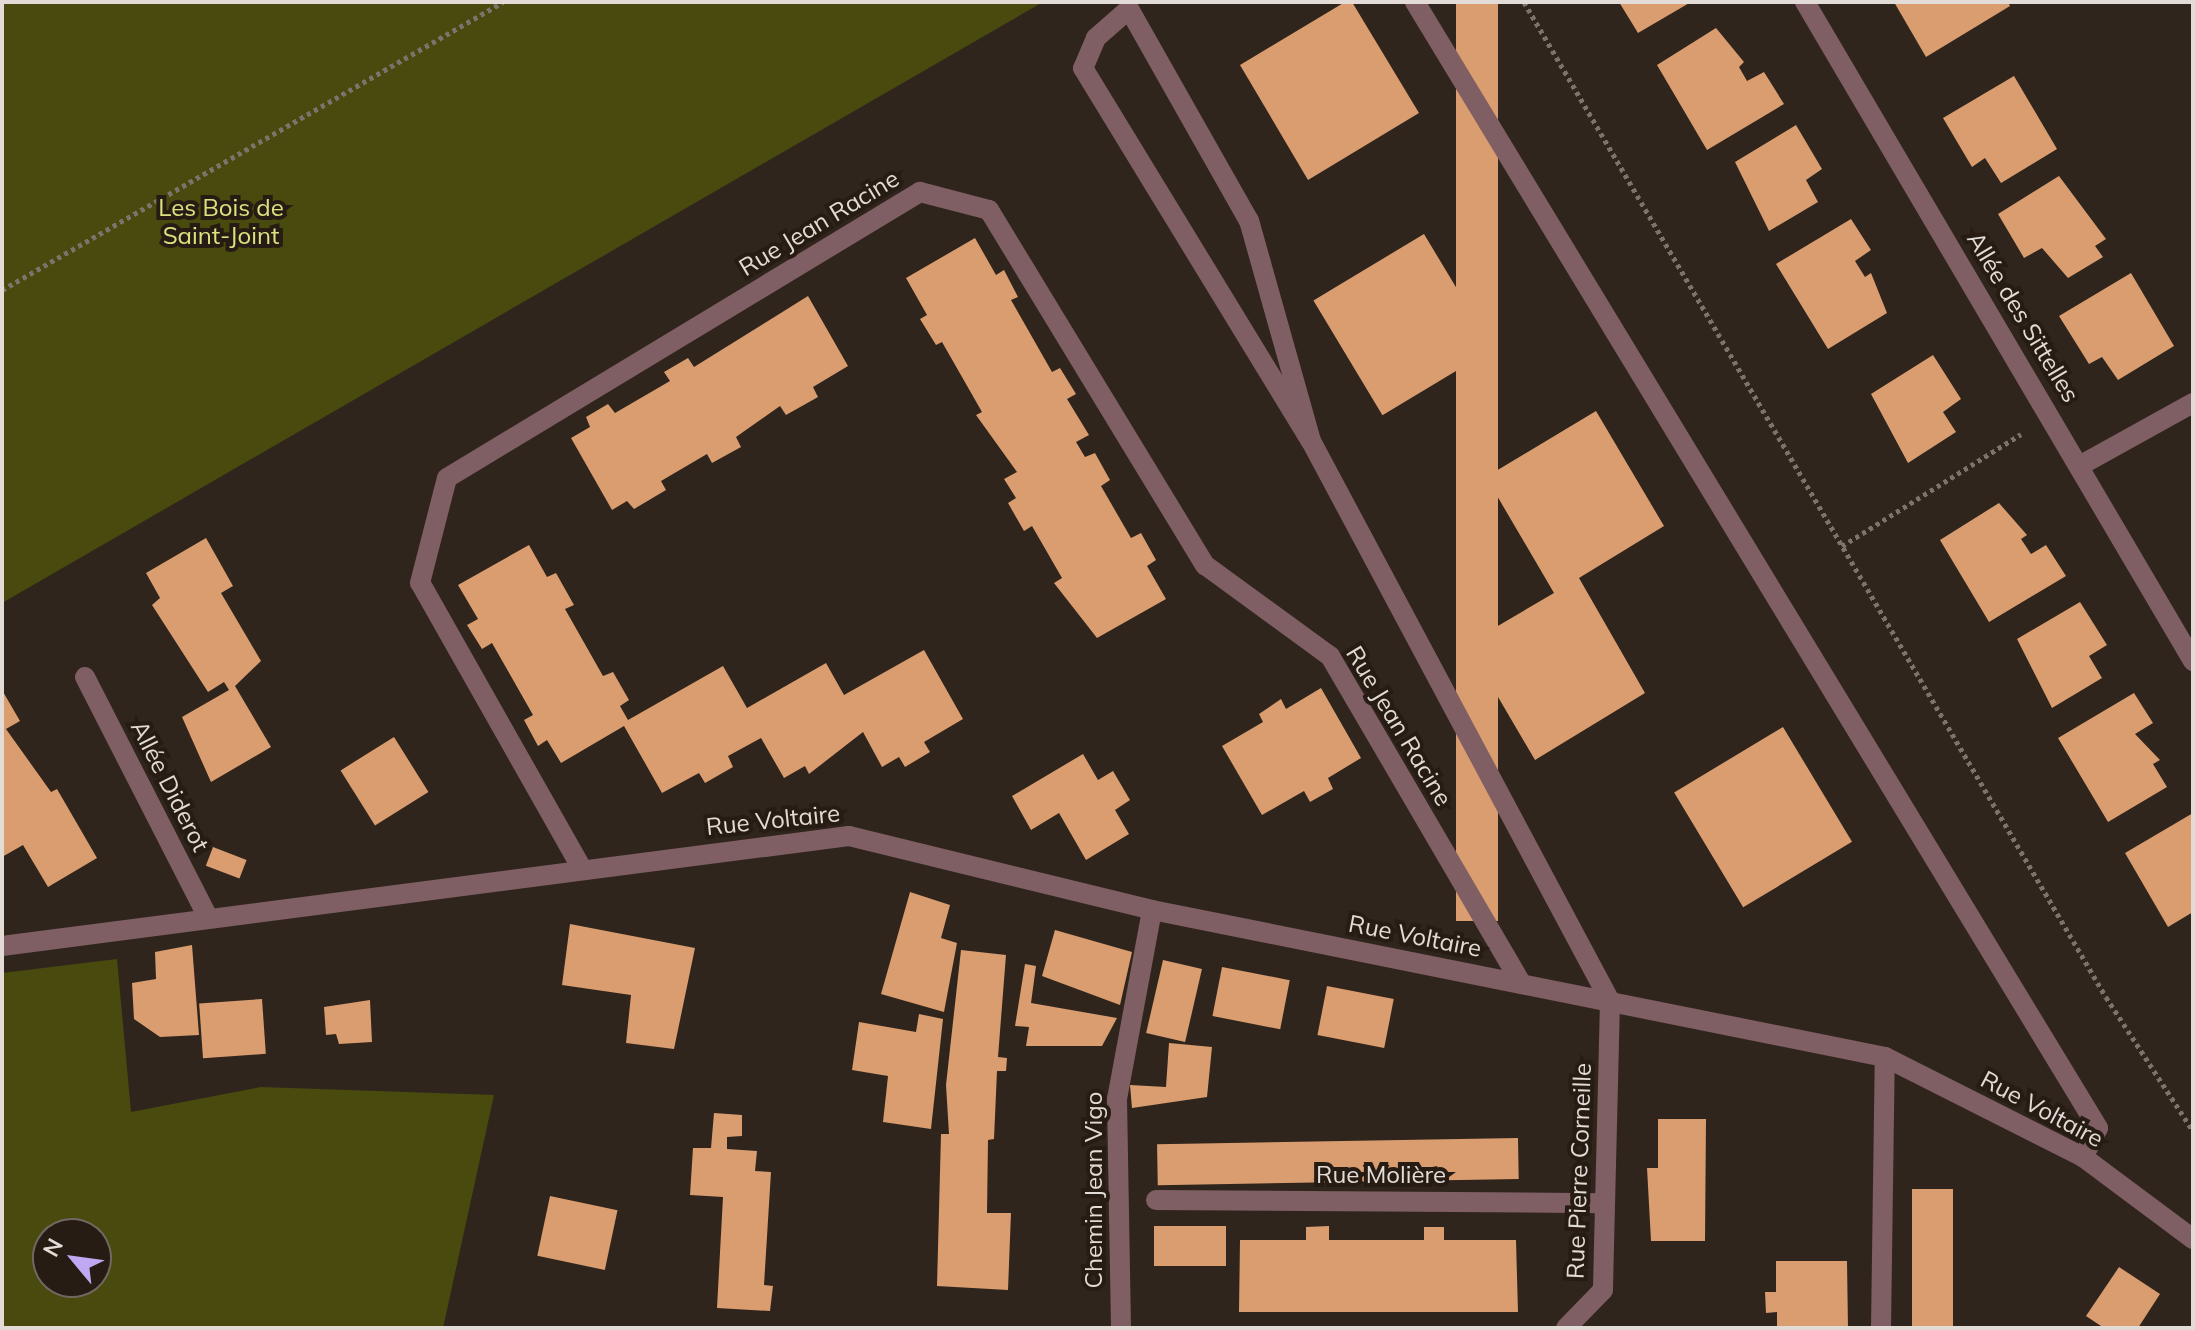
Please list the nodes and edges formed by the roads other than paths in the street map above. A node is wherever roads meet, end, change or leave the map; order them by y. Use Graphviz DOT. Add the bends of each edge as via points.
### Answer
graph roads {
  1 [pos="1415,2"];
  2 [pos="1805,2"];
  3 [pos="2193,403"];
  4 [pos="1311,441"];
  5 [pos="2081,465"];
  6 [pos="2193,661"];
  7 [pos="85,677"];
  8 [pos="581,867"];
  9 [pos="1152,910"];
  10 [pos="208,917"];
  11 [pos="2,946"];
  12 [pos="1522,984"];
  13 [pos="1610,1001"];
  14 [pos="1885,1057"];
  15 [pos="2083,1157"];
  16 [pos="1156,1200"];
  17 [pos="1605,1203"];
  18 [pos="2193,1239"];
  19 [pos="1121,1328"];
  20 [pos="1566,1328"];
  21 [pos="1881,1328"];
  1 -- 15 [label="street" via="2098,1128"];
  2 -- 5 [label="street, Allée des Sittelles"];
  3 -- 5 [label="street"];
  4 -- 4 [label="street" via="1249,221 1129,9 1096,38 1083,68"];
  4 -- 13 [label="street"];
  5 -- 6 [label="street, Allée des Sittelles"];
  7 -- 10 [label="street, Allée Diderot"];
  8 -- 9 [label="street, Rue Voltaire" via="849,836"];
  8 -- 10 [label="street, Rue Voltaire"];
  8 -- 12 [label="street, Rue Jean Racine" via="420,583 447,478 920,192 989,210 1205,565 1330,656"];
  9 -- 12 [label="street, Rue Voltaire"];
  9 -- 19 [label="street, Chemin Jean Vigo" via="1117,1099"];
  10 -- 11 [label="street, Rue Voltaire"];
  12 -- 13 [label="street, Rue Voltaire"];
  13 -- 14 [label="street, Rue Voltaire"];
  13 -- 17 [label="street, Rue Pierre Corneille"];
  14 -- 15 [label="street, Rue Voltaire"];
  14 -- 21 [label="street"];
  15 -- 18 [label="street, Rue Voltaire"];
  16 -- 17 [label="street, Rue Molière"];
  17 -- 20 [label="street, Rue Pierre Corneille" via="1603,1290"];
}
